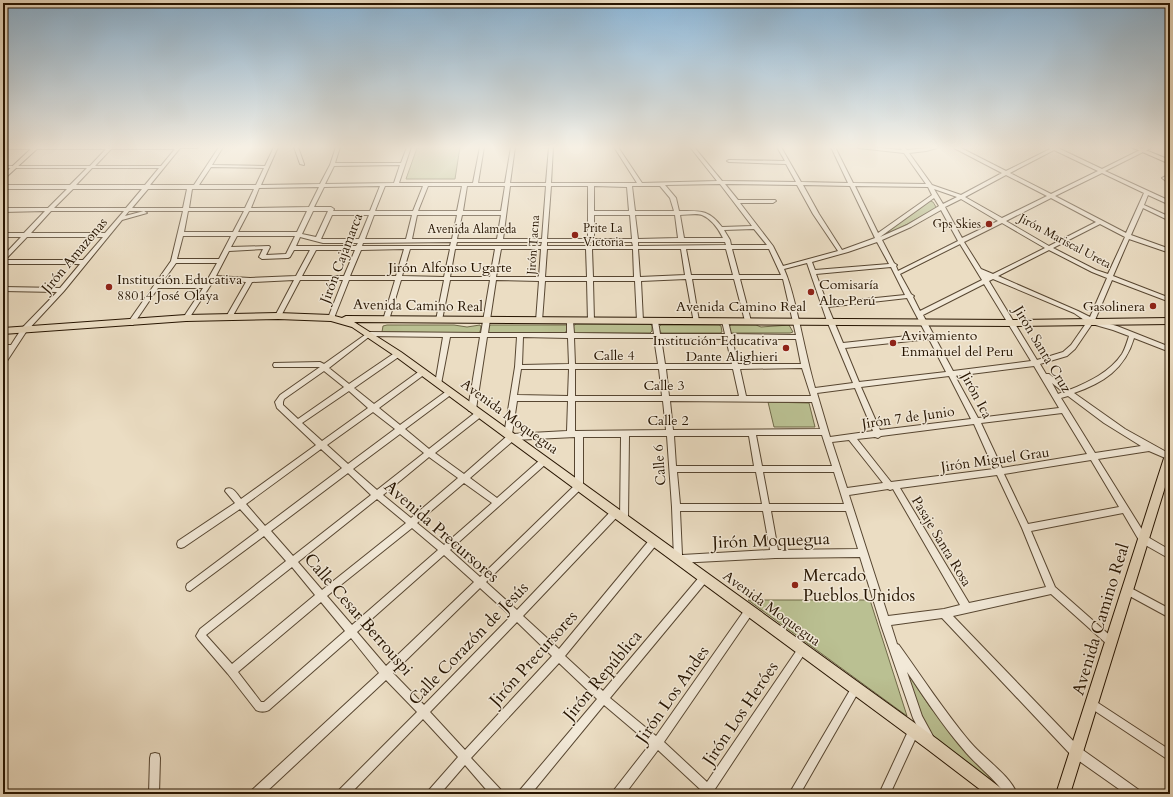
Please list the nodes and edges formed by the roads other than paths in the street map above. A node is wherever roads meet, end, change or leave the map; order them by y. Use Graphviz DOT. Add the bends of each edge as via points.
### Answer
graph roads {
  1 [pos="75,184"];
  2 [pos="149,184"];
  3 [pos="195,184"];
  4 [pos="258,184"];
  5 [pos="420,184"];
  6 [pos="426,184"];
  7 [pos="434,184"];
  8 [pos="473,184"];
  9 [pos="508,184"];
  10 [pos="548,184"];
  11 [pos="591,184"];
  12 [pos="598,184"];
  13 [pos="638,184"];
  14 [pos="661,184"];
  15 [pos="723,184"];
  16 [pos="799,184"];
  17 [pos="851,184"];
  18 [pos="859,184"];
  19 [pos="984,184"];
  20 [pos="1028,184"];
  21 [pos="1075,184"];
  22 [pos="1131,184"];
  23 [pos="383,185"];
  24 [pos="396,185"];
  25 [pos="465,185"];
  26 [pos="629,185"];
  27 [pos="322,186"];
  28 [pos="930,186"];
  29 [pos="3,187"];
  30 [pos="146,187"];
  31 [pos="193,187"];
  32 [pos="257,187"];
  33 [pos="71,188"];
  34 [pos="1147,192"];
  35 [pos="935,195"];
  36 [pos="960,196"];
  37 [pos="1052,196"];
  38 [pos="773,201"];
  39 [pos="737,202"];
  40 [pos="1170,203"];
  41 [pos="1141,205"];
  42 [pos="942,206"];
  43 [pos="310,208"];
  44 [pos="185,209"];
  45 [pos="3,210"];
  46 [pos="50,210"];
  47 [pos="126,210"];
  48 [pos="160,210"];
  49 [pos="247,210"];
  50 [pos="330,211"];
  51 [pos="371,213"];
  52 [pos="415,213"];
  53 [pos="504,213"];
  54 [pos="590,213"];
  55 [pos="632,213"];
  56 [pos="677,213"];
  57 [pos="460,214"];
  58 [pos="120,219"];
  59 [pos="1170,219"];
  60 [pos="1003,220"];
  61 [pos="1100,222"];
  62 [pos="756,226"];
  63 [pos="722,229"];
  64 [pos="181,234"];
  65 [pos="234,234"];
  66 [pos="297,234"];
  67 [pos="3,235"];
  68 [pos="25,235"];
  69 [pos="106,235"];
  70 [pos="1127,236"];
  71 [pos="878,238"];
  72 [pos="635,239"];
  73 [pos="681,239"];
  74 [pos="318,240"];
  75 [pos="363,240"];
  76 [pos="409,240"];
  77 [pos="454,240"];
  78 [pos="500,240"];
  79 [pos="544,240"];
  80 [pos="592,240"];
  81 [pos="727,240"];
  82 [pos="961,241"];
  83 [pos="636,247"];
  84 [pos="683,247"];
  85 [pos="729,247"];
  86 [pos="771,247"];
  87 [pos="292,248"];
  88 [pos="314,248"];
  89 [pos="359,248"];
  90 [pos="498,248"];
  91 [pos="545,248"];
  92 [pos="589,248"];
  93 [pos="1049,248"];
  94 [pos="227,249"];
  95 [pos="407,249"];
  96 [pos="452,249"];
  97 [pos="1170,251"];
  98 [pos="841,252"];
  99 [pos="3,259"];
  100 [pos="174,261"];
  101 [pos="220,261"];
  102 [pos="809,261"];
  103 [pos="3,262"];
  104 [pos="84,262"];
  105 [pos="894,265"];
  106 [pos="781,268"];
  107 [pos="980,271"];
  108 [pos="814,272"];
  109 [pos="898,273"];
  110 [pos="737,276"];
  111 [pos="689,277"];
  112 [pos="785,277"];
  113 [pos="994,277"];
  114 [pos="212,278"];
  115 [pos="298,278"];
  116 [pos="1109,278"];
  117 [pos="347,279"];
  118 [pos="398,279"];
  119 [pos="446,279"];
  120 [pos="493,279"];
  121 [pos="542,279"];
  122 [pos="589,279"];
  123 [pos="250,280"];
  124 [pos="638,280"];
  125 [pos="985,281"];
  126 [pos="158,286"];
  127 [pos="207,286"];
  128 [pos="3,289"];
  129 [pos="62,290"];
  130 [pos="911,296"];
  131 [pos="1170,300"];
  132 [pos="824,305"];
  133 [pos="278,316"];
  134 [pos="229,317"];
  135 [pos="186,318"];
  136 [pos="334,318"];
  137 [pos="922,318"];
  138 [pos="386,320"];
  139 [pos="438,320"];
  140 [pos="487,321"];
  141 [pos="539,321"];
  142 [pos="570,321"];
  143 [pos="591,321"];
  144 [pos="640,321"];
  145 [pos="655,321"];
  146 [pos="696,321"];
  147 [pos="725,321"];
  148 [pos="748,321"];
  149 [pos="796,321"];
  150 [pos="830,321"];
  151 [pos="1091,321"];
  152 [pos="1170,321"];
  153 [pos="131,323"];
  154 [pos="1013,324"];
  155 [pos="24,330"];
  156 [pos="3,331"];
  157 [pos="369,334"];
  158 [pos="571,335"];
  159 [pos="447,336"];
  160 [pos="484,336"];
  161 [pos="520,336"];
  162 [pos="656,336"];
  163 [pos="931,336"];
  164 [pos="1132,336"];
  165 [pos="729,337"];
  166 [pos="799,337"];
  167 [pos="13,346"];
  168 [pos="840,346"];
  169 [pos="3,347"];
  170 [pos="1170,350"];
  171 [pos="398,354"];
  172 [pos="3,362"];
  173 [pos="1036,363"];
  174 [pos="276,365"];
  175 [pos="662,366"];
  176 [pos="735,366"];
  177 [pos="805,366"];
  178 [pos="518,367"];
  179 [pos="572,367"];
  180 [pos="325,368"];
  181 [pos="423,372"];
  182 [pos="951,373"];
  183 [pos="1042,373"];
  184 [pos="438,384"];
  185 [pos="857,386"];
  186 [pos="349,387"];
  187 [pos="450,392"];
  188 [pos="1068,393"];
  189 [pos="813,395"];
  190 [pos="1057,397"];
  191 [pos="514,398"];
  192 [pos="571,398"];
  193 [pos="665,398"];
  194 [pos="743,398"];
  195 [pos="374,407"];
  196 [pos="1064,410"];
  197 [pos="476,411"];
  198 [pos="976,421"];
  199 [pos="297,422"];
  200 [pos="400,429"];
  201 [pos="670,433"];
  202 [pos="752,433"];
  203 [pos="575,434"];
  204 [pos="625,434"];
  205 [pos="878,435"];
  206 [pos="510,436"];
  207 [pos="826,436"];
  208 [pos="852,438"];
  209 [pos="320,445"];
  210 [pos="1148,448"];
  211 [pos="430,453"];
  212 [pos="1170,456"];
  213 [pos="1093,457"];
  214 [pos="544,461"];
  215 [pos="348,469"];
  216 [pos="673,469"];
  217 [pos="758,469"];
  218 [pos="837,469"];
  219 [pos="1000,471"];
  220 [pos="464,478"];
  221 [pos="579,486"];
  222 [pos="893,487"];
  223 [pos="228,491"];
  224 [pos="844,492"];
  225 [pos="377,495"];
  226 [pos="497,502"];
  227 [pos="240,504"];
  228 [pos="676,507"];
  229 [pos="766,508"];
  230 [pos="849,508"];
  231 [pos="1125,509"];
  232 [pos="619,516"];
  233 [pos="412,523"];
  234 [pos="1026,528"];
  235 [pos="265,531"];
  236 [pos="1143,540"];
  237 [pos="654,541"];
  238 [pos="181,544"];
  239 [pos="444,550"];
  240 [pos="864,553"];
  241 [pos="775,554"];
  242 [pos="1170,555"];
  243 [pos="678,559"];
  244 [pos="292,561"];
  245 [pos="704,578"];
  246 [pos="479,581"];
  247 [pos="190,587"];
  248 [pos="1052,590"];
  249 [pos="1127,590"];
  250 [pos="321,596"];
  251 [pos="967,608"];
  252 [pos="750,611"];
  253 [pos="944,614"];
  254 [pos="1170,614"];
  255 [pos="517,616"];
  256 [pos="885,622"];
  257 [pos="351,632"];
  258 [pos="1111,642"];
  259 [pos="802,650"];
  260 [pos="559,656"];
  261 [pos="231,671"];
  262 [pos="386,673"];
  263 [pos="856,688"];
  264 [pos="603,698"];
  265 [pos="1092,704"];
  266 [pos="424,712"];
  267 [pos="914,731"];
  268 [pos="657,743"];
  269 [pos="932,744"];
  270 [pos="1076,752"];
  271 [pos="1170,756"];
  272 [pos="154,758"];
  273 [pos="464,758"];
  274 [pos="709,793"];
  275 [pos="154,794"];
  276 [pos="256,794"];
  277 [pos="343,794"];
  278 [pos="433,794"];
  279 [pos="497,794"];
  280 [pos="524,794"];
  281 [pos="618,794"];
  282 [pos="794,794"];
  283 [pos="884,794"];
  284 [pos="997,794"];
  285 [pos="1012,794"];
  286 [pos="1063,794"];
  287 [pos="1135,794"];
  1 -- 33 [label="street"];
  2 -- 30 [label="street, Jirón Amazonas"];
  3 -- 31 [label="street"];
  4 -- 32 [label="street"];
  5 -- 24 [label="street, Jirón Mariscal Ureta"];
  6 -- 52 [label="street"];
  7 -- 25 [label="street, Jirón Mariscal Ureta"];
  8 -- 25 [label="street, Jirón Mariscal Ureta"];
  9 -- 53 [label="street"];
  10 -- 79 [label="street, Jirón Tacna"];
  11 -- 54 [label="street"];
  12 -- 26 [label="street, Jirón Mariscal Ureta"];
  13 -- 26 [label="street, Jirón Mariscal Ureta"];
  14 -- 56 [label="street" via="672,196"];
  15 -- 39 [label="street, Avenida Moquegua"];
  16 -- 98 [label="street"];
  17 -- 71 [label="street, Jirón Ica"];
  18 -- 28 [label="street, Jirón Mariscal Ureta"];
  19 -- 36 [label="street"];
  20 -- 37 [label="street"];
  21 -- 37 [label="street"];
  22 -- 34 [label="street"];
  23 -- 24 [label="street, Jirón Mariscal Ureta"];
  23 -- 27 [label="street, Jirón Mariscal Ureta"];
  23 -- 51 [label="street, Jirón Cajamarca"];
  25 -- 57 [label="street"];
  26 -- 55 [label="street"];
  27 -- 32 [label="street, Jirón Mariscal Ureta"];
  27 -- 43 [label="street"];
  28 -- 35 [label="street, Jirón Santa Cruz"];
  28 -- 36 [label="street, Jirón Mariscal Ureta"];
  29 -- 33 [label="street, Jirón Mariscal Ureta"];
  30 -- 31 [label="street, Jirón Mariscal Ureta"];
  30 -- 33 [label="street, Jirón Mariscal Ureta"];
  30 -- 47 [label="street, Jirón Amazonas"];
  31 -- 32 [label="street, Jirón Mariscal Ureta"];
  31 -- 44 [label="street"];
  32 -- 49 [label="street"];
  33 -- 46 [label="street"];
  34 -- 40 [label="street"];
  34 -- 41 [label="street, Calle 3"];
  35 -- 42 [label="street, Jirón Santa Cruz"];
  35 -- 71 [label="street"];
  36 -- 42 [label="street"];
  36 -- 60 [label="street, Jirón Mariscal Ureta"];
  37 -- 60 [label="street"];
  37 -- 61 [label="street"];
  38 -- 39 [label="street"];
  39 -- 62 [label="street, Avenida Moquegua"];
  41 -- 59 [label="street"];
  41 -- 70 [label="street, Calle 3"];
  42 -- 71 [label="street"];
  42 -- 82 [label="street, Jirón Santa Cruz"];
  43 -- 49 [label="street"];
  43 -- 50 [label="street"];
  43 -- 66 [label="street"];
  44 -- 48 [label="street"];
  44 -- 49 [label="street"];
  44 -- 64 [label="street"];
  45 -- 46 [label="street"];
  46 -- 47 [label="street"];
  46 -- 68 [label="street"];
  47 -- 48 [label="street"];
  47 -- 58 [label="street, Jirón Amazonas"];
  48 -- 58 [label="street"];
  49 -- 65 [label="street"];
  50 -- 51 [label="street"];
  50 -- 74 [label="street"];
  51 -- 52 [label="street"];
  51 -- 75 [label="street, Jirón Cajamarca"];
  52 -- 57 [label="street"];
  52 -- 76 [label="street"];
  53 -- 57 [label="street"];
  53 -- 78 [label="street"];
  54 -- 55 [label="street"];
  54 -- 80 [label="street"];
  55 -- 56 [label="street"];
  55 -- 72 [label="street"];
  56 -- 63 [label="street" via="702,213"];
  56 -- 73 [label="street"];
  57 -- 77 [label="street"];
  58 -- 69 [label="street, Jirón Amazonas"];
  60 -- 82 [label="street"];
  60 -- 93 [label="street, Jirón Mariscal Ureta"];
  61 -- 70 [label="street"];
  61 -- 93 [label="street"];
  62 -- 63 [label="street"];
  62 -- 86 [label="street, Avenida Moquegua"];
  63 -- 81 [label="street"];
  64 -- 65 [label="street, Avenida Alameda"];
  64 -- 100 [label="street"];
  65 -- 66 [label="street, Avenida Alameda"];
  65 -- 94 [label="street"];
  66 -- 74 [label="street, Avenida Alameda"];
  66 -- 87 [label="street"];
  67 -- 68 [label="street"];
  68 -- 69 [label="street"];
  68 -- 99 [label="street"];
  69 -- 104 [label="street, Jirón Amazonas"];
  70 -- 97 [label="street"];
  70 -- 116 [label="street, Calle 3"];
  71 -- 98 [label="street"];
  71 -- 105 [label="street, Jirón Ica"];
  72 -- 73 [label="street, Avenida Alameda"];
  72 -- 80 [label="street, Avenida Alameda"];
  72 -- 83 [label="street"];
  73 -- 81 [label="street, Avenida Alameda"];
  74 -- 75 [label="street, Avenida Alameda"];
  75 -- 76 [label="street, Avenida Alameda"];
  75 -- 89 [label="street, Jirón Cajamarca"];
  76 -- 77 [label="street, Avenida Alameda"];
  77 -- 78 [label="street, Avenida Alameda"];
  77 -- 96 [label="street"];
  78 -- 79 [label="street, Avenida Alameda"];
  79 -- 80 [label="street, Avenida Alameda"];
  79 -- 91 [label="street, Jirón Tacna"];
  81 -- 85 [label="street"];
  82 -- 107 [label="street, Jirón Santa Cruz"];
  82 -- 109 [label="street"];
  83 -- 84 [label="street, Avenida Alameda"];
  83 -- 92 [label="street, Avenida Alameda"];
  83 -- 124 [label="street"];
  84 -- 85 [label="street, Avenida Alameda"];
  84 -- 111 [label="street"];
  85 -- 86 [label="street, Avenida Alameda"];
  85 -- 110 [label="street"];
  86 -- 106 [label="street, Avenida Moquegua"];
  87 -- 88 [label="street, Avenida Alameda"];
  87 -- 94 [label="street" via="288,256 262,257 267,247"];
  88 -- 89 [label="street, Avenida Alameda"];
  88 -- 115 [label="street"];
  89 -- 95 [label="street, Avenida Alameda"];
  89 -- 117 [label="street, Jirón Cajamarca"];
  90 -- 91 [label="street, Avenida Alameda"];
  90 -- 96 [label="street, Avenida Alameda"];
  90 -- 120 [label="street"];
  91 -- 92 [label="street, Avenida Alameda"];
  91 -- 121 [label="street, Jirón Tacna"];
  92 -- 122 [label="street"];
  93 -- 113 [label="street"];
  93 -- 116 [label="street, Jirón Mariscal Ureta"];
  94 -- 101 [label="street"];
  95 -- 96 [label="street, Avenida Alameda"];
  95 -- 118 [label="street"];
  96 -- 119 [label="street"];
  98 -- 102 [label="street"];
  100 -- 101 [label="street"];
  100 -- 126 [label="street"];
  101 -- 114 [label="street"];
  102 -- 106 [label="street"];
  102 -- 108 [label="street"];
  103 -- 104 [label="street"];
  104 -- 129 [label="street, Jirón Amazonas"];
  105 -- 108 [label="street"];
  105 -- 109 [label="street, Jirón Ica"];
  106 -- 112 [label="street, Avenida Moquegua"];
  107 -- 113 [label="street"];
  107 -- 125 [label="street, Jirón Santa Cruz"];
  108 -- 132 [label="street"];
  109 -- 130 [label="street, Jirón Ica"];
  110 -- 111 [label="street, Jirón Alfonso Ugarte"];
  110 -- 112 [label="street, Jirón Alfonso Ugarte"];
  110 -- 148 [label="street"];
  111 -- 124 [label="street, Jirón Alfonso Ugarte"];
  111 -- 146 [label="street"];
  112 -- 149 [label="street, Avenida Moquegua"];
  113 -- 125 [label="street"];
  113 -- 151 [label="street"];
  114 -- 123 [label="street, Jirón Alfonso Ugarte"];
  114 -- 127 [label="street"];
  115 -- 117 [label="street, Jirón Alfonso Ugarte"];
  115 -- 123 [label="street, Jirón Alfonso Ugarte"];
  115 -- 133 [label="street"];
  116 -- 131 [label="street, Jirón Mariscal Ureta"];
  116 -- 151 [label="street, Calle 3"];
  117 -- 118 [label="street, Jirón Alfonso Ugarte"];
  117 -- 136 [label="street, Jirón Cajamarca"];
  118 -- 119 [label="street, Jirón Alfonso Ugarte"];
  118 -- 138 [label="street"];
  119 -- 120 [label="street, Jirón Alfonso Ugarte"];
  119 -- 139 [label="street"];
  120 -- 121 [label="street, Jirón Alfonso Ugarte"];
  120 -- 140 [label="street"];
  121 -- 122 [label="street, Jirón Alfonso Ugarte"];
  121 -- 141 [label="street, Jirón Tacna"];
  122 -- 124 [label="street, Jirón Alfonso Ugarte"];
  122 -- 143 [label="street"];
  123 -- 134 [label="street"];
  124 -- 144 [label="street"];
  125 -- 137 [label="street"];
  125 -- 154 [label="street, Jirón Santa Cruz"];
  126 -- 127 [label="street"];
  126 -- 153 [label="street"];
  127 -- 135 [label="street"];
  128 -- 129 [label="street"];
  129 -- 155 [label="street, Jirón Amazonas"];
  130 -- 132 [label="street"];
  130 -- 137 [label="street, Jirón Ica"];
  132 -- 150 [label="street"];
  133 -- 134 [label="main road, Avenida Moquegua"];
  133 -- 136 [label="main road, Avenida Moquegua"];
  134 -- 135 [label="main road, Avenida Moquegua"];
  135 -- 153 [label="main road, Avenida Moquegua"];
  136 -- 138 [label="main road, Avenida Camino Real"];
  136 -- 157 [label="main road, Avenida Moquegua" via="355,325"];
  137 -- 150 [label="main road, Avenida Camino Real"];
  137 -- 154 [label="main road, Avenida Camino Real"];
  137 -- 163 [label="street, Jirón Ica"];
  138 -- 139 [label="main road, Avenida Camino Real"];
  139 -- 140 [label="main road, Avenida Camino Real"];
  140 -- 141 [label="main road, Avenida Camino Real"];
  140 -- 160 [label="street"];
  141 -- 142 [label="main road, Avenida Camino Real"];
  142 -- 143 [label="main road, Avenida Camino Real"];
  142 -- 158 [label="street"];
  143 -- 144 [label="main road, Avenida Camino Real"];
  144 -- 145 [label="main road, Avenida Camino Real"];
  145 -- 146 [label="main road, Avenida Camino Real"];
  145 -- 162 [label="street, Calle 6"];
  146 -- 147 [label="main road, Avenida Camino Real"];
  147 -- 148 [label="main road, Avenida Camino Real"];
  147 -- 165 [label="street"];
  148 -- 149 [label="main road, Avenida Camino Real"];
  149 -- 150 [label="main road, Avenida Camino Real"];
  149 -- 166 [label="street, Avenida Moquegua"];
  150 -- 168 [label="street"];
  151 -- 152 [label="main road, Avenida Camino Real"];
  151 -- 154 [label="main road, Avenida Camino Real"];
  151 -- 164 [label="street"];
  151 -- 173 [label="street, Calle 3" via="1065,354"];
  153 -- 155 [label="main road, Avenida Moquegua"];
  154 -- 173 [label="street, Jirón Santa Cruz"];
  155 -- 156 [label="main road, Avenida Moquegua"];
  155 -- 167 [label="street, Jirón Amazonas"];
  157 -- 159 [label="street"];
  157 -- 171 [label="main road, Avenida Moquegua"];
  157 -- 180 [label="street"];
  158 -- 161 [label="street"];
  158 -- 162 [label="street"];
  158 -- 179 [label="street"];
  159 -- 160 [label="street"];
  159 -- 184 [label="street"];
  160 -- 161 [label="street"];
  160 -- 197 [label="street"];
  161 -- 178 [label="street"];
  162 -- 165 [label="street"];
  162 -- 175 [label="street, Calle 6"];
  163 -- 168 [label="street"];
  163 -- 182 [label="street, Jirón Ica"];
  164 -- 170 [label="street"];
  164 -- 188 [label="street" via="1124,355 1112,369 1096,381"];
  165 -- 166 [label="street"];
  165 -- 176 [label="street"];
  166 -- 177 [label="street, Avenida Moquegua"];
  167 -- 169 [label="street"];
  167 -- 172 [label="street, Jirón Amazonas"];
  168 -- 185 [label="street"];
  171 -- 181 [label="main road, Avenida Moquegua"];
  171 -- 186 [label="street"];
  173 -- 182 [label="street, Calle 3"];
  173 -- 183 [label="street, Jirón Santa Cruz"];
  174 -- 180 [label="street" via="320,364"];
  175 -- 176 [label="street, Calle 4"];
  175 -- 179 [label="street, Calle 4"];
  175 -- 193 [label="street, Calle 6"];
  176 -- 177 [label="street, Calle 4"];
  176 -- 194 [label="street"];
  177 -- 189 [label="street, Avenida Moquegua"];
  178 -- 179 [label="street, Calle 4"];
  178 -- 191 [label="street"];
  179 -- 192 [label="street"];
  180 -- 186 [label="street"];
  180 -- 199 [label="street, Avenida Precursores" via="282,397 279,402 279,406"];
  181 -- 184 [label="main road, Avenida Moquegua"];
  181 -- 195 [label="street"];
  182 -- 185 [label="street, Calle 3"];
  182 -- 198 [label="street, Jirón Ica"];
  183 -- 188 [label="street"];
  183 -- 190 [label="street, Jirón Santa Cruz"];
  184 -- 187 [label="main road, Avenida Moquegua"];
  185 -- 189 [label="street, Calle 3"];
  185 -- 205 [label="street"];
  186 -- 195 [label="street"];
  186 -- 199 [label="street"];
  187 -- 197 [label="main road, Avenida Moquegua"];
  187 -- 200 [label="street"];
  188 -- 190 [label="street"];
  188 -- 210 [label="street"];
  189 -- 194 [label="street, Calle 3"];
  189 -- 207 [label="street, Avenida Moquegua"];
  190 -- 196 [label="street, Jirón Santa Cruz"];
  191 -- 192 [label="street, Calle 3"];
  191 -- 206 [label="street"];
  192 -- 193 [label="street, Calle 3"];
  192 -- 203 [label="street"];
  193 -- 194 [label="street, Calle 3"];
  193 -- 201 [label="street, Calle 6"];
  195 -- 200 [label="street"];
  195 -- 209 [label="street"];
  196 -- 198 [label="street, Jirón 7 de Junio"];
  196 -- 213 [label="street, Jirón Santa Cruz"];
  197 -- 206 [label="main road, Avenida Moquegua"];
  197 -- 211 [label="street"];
  198 -- 205 [label="street, Jirón 7 de Junio"];
  198 -- 219 [label="street, Jirón Ica"];
  199 -- 209 [label="street, Avenida Precursores"];
  200 -- 211 [label="street"];
  200 -- 215 [label="street"];
  201 -- 202 [label="street, Calle 2"];
  201 -- 204 [label="street, Calle 2"];
  201 -- 216 [label="street, Calle 6"];
  202 -- 207 [label="street, Calle 2"];
  202 -- 217 [label="street"];
  203 -- 204 [label="street, Calle 2"];
  203 -- 206 [label="street, Calle 2"];
  203 -- 221 [label="street"];
  204 -- 232 [label="street"];
  205 -- 208 [label="street, Jirón 7 de Junio"];
  206 -- 214 [label="main road, Avenida Moquegua"];
  206 -- 220 [label="street"];
  207 -- 208 [label="street, Jirón 7 de Junio"];
  207 -- 218 [label="street, Avenida Moquegua"];
  208 -- 222 [label="street, Pasaje Santa Rosa"];
  209 -- 215 [label="street, Avenida Precursores"];
  209 -- 227 [label="street"];
  210 -- 212 [label="street"];
  210 -- 213 [label="street, Jirón Miguel Grau"];
  211 -- 220 [label="street"];
  211 -- 225 [label="street"];
  212 -- 236 [label="main road, Avenida Camino Real"];
  213 -- 219 [label="street, Jirón Miguel Grau"];
  213 -- 231 [label="street, Jirón Santa Cruz"];
  214 -- 221 [label="main road, Avenida Moquegua"];
  214 -- 226 [label="street"];
  215 -- 225 [label="street, Avenida Precursores"];
  215 -- 235 [label="street"];
  216 -- 217 [label="street"];
  216 -- 228 [label="street, Calle 6"];
  217 -- 218 [label="street"];
  217 -- 229 [label="street"];
  218 -- 224 [label="street, Avenida Moquegua"];
  219 -- 222 [label="street, Jirón Miguel Grau"];
  219 -- 234 [label="street, Jirón Ica"];
  220 -- 226 [label="street"];
  220 -- 233 [label="street"];
  221 -- 232 [label="main road, Avenida Moquegua"];
  221 -- 246 [label="street"];
  222 -- 224 [label="street, Jirón Miguel Grau"];
  222 -- 251 [label="street, Pasaje Santa Rosa"];
  223 -- 227 [label="street, Calle Cesar Berrouspi"];
  224 -- 230 [label="street, Avenida Moquegua"];
  225 -- 233 [label="street, Avenida Precursores"];
  225 -- 244 [label="street"];
  226 -- 239 [label="street"];
  227 -- 235 [label="street, Calle Cesar Berrouspi"];
  227 -- 238 [label="street"];
  228 -- 229 [label="street"];
  228 -- 243 [label="street, Calle 6"];
  229 -- 230 [label="street"];
  229 -- 241 [label="street"];
  230 -- 240 [label="street, Avenida Moquegua"];
  231 -- 234 [label="street"];
  231 -- 236 [label="street, Jirón Santa Cruz"];
  232 -- 237 [label="main road, Avenida Moquegua"];
  232 -- 255 [label="street, Calle Corazón de Jesús"];
  233 -- 239 [label="street, Avenida Precursores"];
  233 -- 250 [label="street"];
  234 -- 248 [label="street, Jirón Ica"];
  235 -- 244 [label="street, Calle Cesar Berrouspi"];
  235 -- 247 [label="street"];
  236 -- 242 [label="street"];
  236 -- 249 [label="main road, Avenida Camino Real"];
  237 -- 243 [label="main road, Avenida Moquegua"];
  237 -- 260 [label="street, Jirón Precursores"];
  239 -- 246 [label="street, Avenida Precursores"];
  239 -- 257 [label="street"];
  240 -- 241 [label="street, Jirón Moquegua"];
  240 -- 256 [label="street, Avenida Moquegua"];
  241 -- 243 [label="street, Jirón Moquegua"];
  243 -- 245 [label="main road, Avenida Moquegua"];
  244 -- 250 [label="street, Calle Cesar Berrouspi"];
  244 -- 261 [label="street" via="201,634"];
  245 -- 252 [label="main road, Avenida Moquegua"];
  245 -- 264 [label="street, Jirón República"];
  246 -- 255 [label="street, Avenida Precursores"];
  246 -- 262 [label="street"];
  248 -- 251 [label="street"];
  248 -- 258 [label="street, Jirón Ica"];
  249 -- 254 [label="street"];
  249 -- 258 [label="main road, Avenida Camino Real"];
  250 -- 257 [label="street, Calle Cesar Berrouspi"];
  250 -- 261 [label="street"];
  251 -- 253 [label="street"];
  252 -- 259 [label="main road, Avenida Moquegua"];
  252 -- 268 [label="street, Jirón Los Andes"];
  253 -- 256 [label="street"];
  253 -- 270 [label="street"];
  255 -- 260 [label="street, Avenida Precursores"];
  255 -- 266 [label="street, Calle Corazón de Jesús"];
  256 -- 269 [label="street, Avenida Moquegua" via="918,718"];
  256 -- 285 [label="street, Avenida Moquegua" via="893,644 927,695 967,746"];
  257 -- 261 [label="street" via="266,707 259,707"];
  257 -- 262 [label="street, Calle Cesar Berrouspi"];
  258 -- 265 [label="main road, Avenida Camino Real"];
  259 -- 263 [label="main road, Avenida Moquegua"];
  259 -- 274 [label="street, Jirón Los Heróes"];
  260 -- 264 [label="street, Avenida Precursores"];
  260 -- 273 [label="street, Jirón Precursores"];
  262 -- 266 [label="street, Calle Cesar Berrouspi"];
  262 -- 276 [label="street"];
  263 -- 267 [label="main road, Avenida Moquegua"];
  263 -- 282 [label="street"];
  264 -- 268 [label="street, Avenida Precursores"];
  264 -- 280 [label="street, Jirón República"];
  265 -- 270 [label="main road, Avenida Camino Real"];
  265 -- 271 [label="street"];
  266 -- 273 [label="street, Calle Cesar Berrouspi"];
  266 -- 277 [label="street, Calle Corazón de Jesús"];
  267 -- 269 [label="main road, Avenida Moquegua"];
  267 -- 283 [label="street"];
  268 -- 274 [label="street, Avenida Precursores"];
  268 -- 281 [label="street, Jirón Los Andes"];
  269 -- 284 [label="main road, Avenida Moquegua"];
  270 -- 286 [label="main road, Avenida Camino Real"];
  270 -- 287 [label="street"];
  272 -- 275 [label="street"];
  273 -- 278 [label="street, Jirón Precursores"];
  273 -- 279 [label="street, Calle Cesar Berrouspi"];
}
